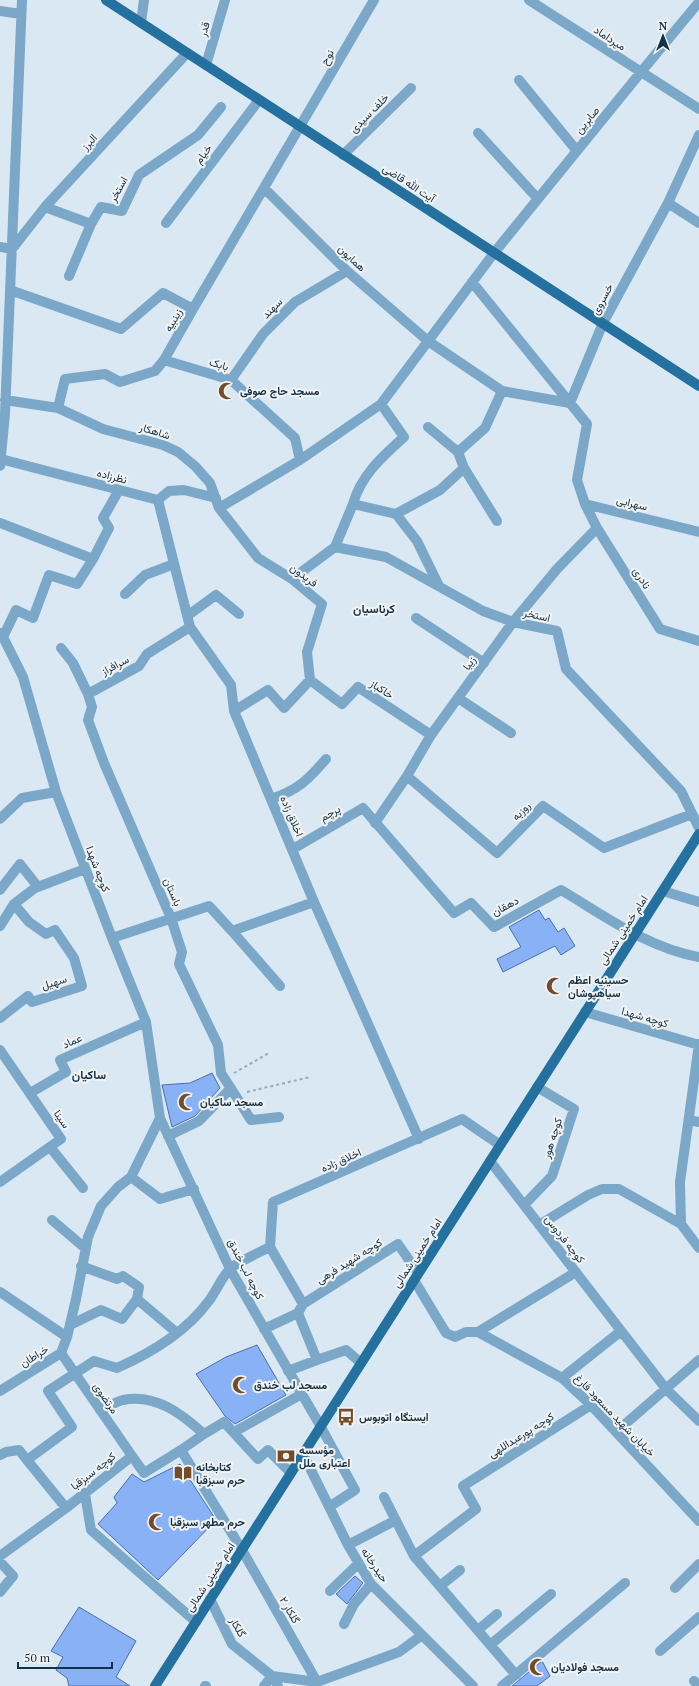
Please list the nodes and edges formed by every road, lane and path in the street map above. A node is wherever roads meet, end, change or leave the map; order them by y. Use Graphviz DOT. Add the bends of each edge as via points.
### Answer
graph roads {
  1 [pos="22,0"];
  2 [pos="106,0"];
  3 [pos="144,0"];
  4 [pos="225,0"];
  5 [pos="374,0"];
  6 [pos="529,0"];
  7 [pos="699,2"];
  8 [pos="0,10"];
  9 [pos="21,14"];
  10 [pos="141,23"];
  11 [pos="187,53"];
  12 [pos="206,65"];
  13 [pos="641,72"];
  14 [pos="519,80"];
  15 [pos="411,88"];
  16 [pos="259,100"];
  17 [pos="221,107"];
  18 [pos="699,109"];
  19 [pos="300,127"];
  20 [pos="478,133"];
  21 [pos="699,134"];
  22 [pos="577,151"];
  23 [pos="344,155"];
  24 [pos="264,188"];
  25 [pos="538,199"];
  26 [pos="668,203"];
  27 [pos="45,207"];
  28 [pos="166,223"];
  29 [pos="699,223"];
  30 [pos="91,224"];
  31 [pos="0,247"];
  32 [pos="12,249"];
  33 [pos="494,253"];
  34 [pos="347,271"];
  35 [pos="69,276"];
  36 [pos="472,282"];
  37 [pos="10,290"];
  38 [pos="193,310"];
  39 [pos="603,323"];
  40 [pos="4,324"];
  41 [pos="428,341"];
  42 [pos="164,360"];
  43 [pos="231,380"];
  44 [pos="699,386"];
  45 [pos="502,391"];
  46 [pos="5,400"];
  47 [pos="570,403"];
  48 [pos="381,404"];
  49 [pos="58,408"];
  50 [pos="2,414"];
  51 [pos="428,427"];
  52 [pos="458,452"];
  53 [pos="300,460"];
  54 [pos="1,462"];
  55 [pos="464,468"];
  56 [pos="118,490"];
  57 [pos="216,498"];
  58 [pos="158,500"];
  59 [pos="353,504"];
  60 [pos="585,504"];
  61 [pos="219,508"];
  62 [pos="396,514"];
  63 [pos="497,522"];
  64 [pos="0,523"];
  65 [pos="597,528"];
  66 [pos="699,532"];
  67 [pos="335,547"];
  68 [pos="93,559"];
  69 [pos="174,564"];
  70 [pos="292,579"];
  71 [pos="439,586"];
  72 [pos="125,594"];
  73 [pos="239,614"];
  74 [pos="187,616"];
  75 [pos="416,618"];
  76 [pos="513,622"];
  77 [pos="190,627"];
  78 [pos="2,635"];
  79 [pos="699,641"];
  80 [pos="61,648"];
  81 [pos="484,663"];
  82 [pos="310,680"];
  83 [pos="88,694"];
  84 [pos="458,698"];
  85 [pos="234,711"];
  86 [pos="511,733"];
  87 [pos="432,735"];
  88 [pos="326,759"];
  89 [pos="407,776"];
  90 [pos="56,792"];
  91 [pos="272,799"];
  92 [pos="692,814"];
  93 [pos="0,819"];
  94 [pos="375,823"];
  95 [pos="699,828"];
  96 [pos="699,834"];
  97 [pos="293,849"];
  98 [pos="85,869"];
  99 [pos="38,887"];
  100 [pos="0,890"];
  101 [pos="663,890"];
  102 [pos="314,902"];
  103 [pos="699,902"];
  104 [pos="14,904"];
  105 [pos="171,918"];
  106 [pos="0,926"];
  107 [pos="232,931"];
  108 [pos="635,934"];
  109 [pos="112,938"];
  110 [pos="699,957"];
  111 [pos="280,986"];
  112 [pos="585,1012"];
  113 [pos="0,1018"];
  114 [pos="146,1022"];
  115 [pos="699,1045"];
  116 [pos="0,1050"];
  117 [pos="269,1053"];
  118 [pos="310,1077"];
  119 [pos="224,1078"];
  120 [pos="537,1087"];
  121 [pos="233,1092"];
  122 [pos="30,1093"];
  123 [pos="279,1117"];
  124 [pos="160,1118"];
  125 [pos="689,1120"];
  126 [pos="699,1122"];
  127 [pos="168,1136"];
  128 [pos="419,1139"];
  129 [pos="500,1145"];
  130 [pos="50,1147"];
  131 [pos="490,1162"];
  132 [pos="131,1177"];
  133 [pos="0,1182"];
  134 [pos="83,1188"];
  135 [pos="194,1190"];
  136 [pos="524,1205"];
  137 [pos="52,1220"];
  138 [pos="681,1224"];
  139 [pos="539,1225"];
  140 [pos="270,1246"];
  141 [pos="85,1248"];
  142 [pos="699,1248"];
  143 [pos="81,1266"];
  144 [pos="230,1269"];
  145 [pos="576,1272"];
  146 [pos="416,1277"];
  147 [pos="0,1292"];
  148 [pos="137,1299"];
  149 [pos="300,1309"];
  150 [pos="70,1325"];
  151 [pos="264,1329"];
  152 [pos="621,1331"];
  153 [pos="478,1332"];
  154 [pos="177,1333"];
  155 [pos="67,1337"];
  156 [pos="61,1353"];
  157 [pos="317,1360"];
  158 [pos="699,1360"];
  159 [pos="361,1363"];
  160 [pos="288,1371"];
  161 [pos="74,1374"];
  162 [pos="562,1378"];
  163 [pos="666,1389"];
  164 [pos="0,1391"];
  165 [pos="302,1394"];
  166 [pos="591,1405"];
  167 [pos="100,1410"];
  168 [pos="698,1419"];
  169 [pos="321,1427"];
  170 [pos="234,1432"];
  171 [pos="616,1432"];
  172 [pos="204,1434"];
  173 [pos="181,1450"];
  174 [pos="303,1454"];
  175 [pos="0,1455"];
  176 [pos="132,1456"];
  177 [pos="27,1460"];
  178 [pos="291,1474"];
  179 [pos="84,1494"];
  180 [pos="384,1497"];
  181 [pos="329,1507"];
  182 [pos="66,1508"];
  183 [pos="396,1520"];
  184 [pos="699,1521"];
  185 [pos="348,1546"];
  186 [pos="242,1550"];
  187 [pos="0,1556"];
  188 [pos="414,1556"];
  189 [pos="0,1562"];
  190 [pos="358,1564"];
  191 [pos="699,1564"];
  192 [pos="460,1570"];
  193 [pos="625,1583"];
  194 [pos="372,1584"];
  195 [pos="440,1586"];
  196 [pos="675,1588"];
  197 [pos="330,1591"];
  198 [pos="0,1592"];
  199 [pos="551,1594"];
  200 [pos="210,1599"];
  201 [pos="498,1614"];
  202 [pos="699,1617"];
  203 [pos="196,1622"];
  204 [pos="344,1624"];
  205 [pos="478,1630"];
  206 [pos="422,1635"];
  207 [pos="490,1645"];
  208 [pos="660,1652"];
  209 [pos="516,1675"];
  210 [pos="272,1676"];
  211 [pos="317,1682"];
  212 [pos="155,1686"];
  213 [pos="264,1686"];
  214 [pos="278,1686"];
  215 [pos="473,1686"];
  216 [pos="502,1686"];
  1 -- 9 [label="street"];
  2 -- 10 [label="main road, آیت الله قاضی"];
  3 -- 10 [label="street"];
  4 -- 12 [label="street, قدر"];
  5 -- 19 [label="street, نوح"];
  6 -- 13 [label="street, میرداماد"];
  7 -- 13 [label="street, صابرین"];
  8 -- 9 [label="street"];
  9 -- 32 [label="street"];
  10 -- 11 [label="main road, آیت الله قاضی"];
  11 -- 12 [label="main road, آیت الله قاضی"];
  11 -- 27 [label="street, البرز"];
  12 -- 16 [label="main road, آیت الله قاضی"];
  13 -- 18 [label="street, میرداماد"];
  13 -- 22 [label="street, صابرین"];
  14 -- 22 [label="street"];
  15 -- 23 [label="street, خلف سیدی"];
  16 -- 19 [label="main road, آیت الله قاضی"];
  16 -- 28 [label="street, خیام"];
  17 -- 30 [label="street, استخر" via="198,135 139,175 122,211 101,207"];
  19 -- 23 [label="main road, آیت الله قاضی"];
  19 -- 24 [label="street, زینبیه"];
  20 -- 25 [label="street"];
  21 -- 26 [label="street, خسروی"];
  22 -- 25 [label="street, صابرین"];
  23 -- 33 [label="main road, آیت الله قاضی"];
  24 -- 34 [label="street, همایون"];
  24 -- 38 [label="street, زینبیه"];
  25 -- 33 [label="street, صابرین"];
  26 -- 29 [label="street"];
  26 -- 39 [label="street, خسروی"];
  27 -- 30 [label="street"];
  27 -- 32 [label="street, البرز"];
  30 -- 35 [label="street"];
  31 -- 32 [label="street"];
  32 -- 37 [label="street"];
  33 -- 36 [label="street, صابرین"];
  33 -- 39 [label="main road, آیت الله قاضی"];
  34 -- 41 [label="street, همایون"];
  34 -- 43 [label="street, سهند" via="295,302 263,334"];
  36 -- 41 [label="street, صابرین"];
  36 -- 47 [label="street"];
  37 -- 38 [label="street" via="121,329 163,293"];
  37 -- 40 [label="street"];
  38 -- 42 [label="street, زینبیه"];
  39 -- 44 [label="main road, آیت الله قاضی"];
  39 -- 47 [label="street, خسروی"];
  40 -- 46 [label="street"];
  41 -- 45 [label="street, همایون"];
  41 -- 48 [label="street, صابرین"];
  42 -- 43 [label="street, بابک"];
  42 -- 49 [label="street, زینبیه" via="156,371 120,382 105,374 65,379"];
  43 -- 53 [label="street, بابک" via="295,438"];
  45 -- 47 [label="street"];
  45 -- 52 [label="street" via="485,428"];
  46 -- 49 [label="street"];
  46 -- 50 [label="street"];
  47 -- 60 [label="street" via="587,424 577,480"];
  48 -- 53 [label="street, صابرین"];
  48 -- 59 [label="street" via="404,438 363,480"];
  49 -- 57 [label="street, شاهکار" via="103,429 163,445 178,452 210,483"];
  50 -- 54 [label="street"];
  51 -- 52 [label="street"];
  52 -- 55 [label="street"];
  53 -- 61 [label="street, صابرین"];
  54 -- 56 [label="street, نظرزاده"];
  55 -- 62 [label="street" via="440,490"];
  55 -- 63 [label="street"];
  56 -- 58 [label="street, نظرزاده"];
  56 -- 68 [label="street" via="103,518 109,528"];
  57 -- 58 [label="street" via="184,490 169,491"];
  57 -- 61 [label="street, شاهکار"];
  58 -- 69 [label="street, اخلاق زاده"];
  59 -- 62 [label="street"];
  59 -- 67 [label="street"];
  60 -- 65 [label="street, نادری"];
  60 -- 66 [label="street, سهرابی"];
  61 -- 70 [label="street, فریدون" via="258,558"];
  62 -- 71 [label="street" via="416,541"];
  64 -- 68 [label="street"];
  65 -- 76 [label="street, زیبا" via="557,569"];
  65 -- 79 [label="street, نادری" via="660,629"];
  67 -- 70 [label="street"];
  67 -- 71 [label="street, استخر" via="386,557"];
  68 -- 78 [label="street" via="77,584 49,575 33,618 16,610"];
  69 -- 72 [label="street" via="146,575"];
  69 -- 74 [label="street, اخلاق زاده"];
  70 -- 82 [label="street, فریدون" via="322,604 307,652"];
  71 -- 76 [label="street, استخر" via="483,611"];
  73 -- 74 [label="street" via="216,595"];
  74 -- 77 [label="street, اخلاق زاده"];
  75 -- 81 [label="street"];
  76 -- 81 [label="street, زیبا"];
  76 -- 92 [label="street, استخر" via="557,631 566,669 681,791"];
  77 -- 83 [label="street, سرافراز" via="147,654 140,666"];
  77 -- 85 [label="street, اخلاق زاده" via="231,684"];
  78 -- 90 [label="street, کوچه شهدا" via="23,677"];
  80 -- 83 [label="street, باستان" via="73,663"];
  81 -- 84 [label="street, زیبا"];
  82 -- 85 [label="street" via="284,708 268,690"];
  82 -- 87 [label="street, خاکباز" via="342,704 358,687"];
  83 -- 105 [label="street, باستان" via="92,706 88,720"];
  84 -- 86 [label="street"];
  84 -- 87 [label="street, زیبا"];
  85 -- 91 [label="street, اخلاق زاده"];
  87 -- 89 [label="street, زیبا"];
  88 -- 91 [label="street" via="308,779 289,793"];
  89 -- 92 [label="street, روزبه" via="498,853 543,806 604,848"];
  89 -- 94 [label="street, زیبا"];
  90 -- 93 [label="street" via="22,798"];
  90 -- 98 [label="street, کوچه شهدا"];
  91 -- 97 [label="street, اخلاق زاده"];
  92 -- 95 [label="street, استخر"];
  94 -- 97 [label="street, پرچم" via="363,808"];
  94 -- 108 [label="street, دهقان" via="454,913 471,903 494,927 561,890"];
  96 -- 101 [label="main road, امام خمینی شمالی"];
  97 -- 102 [label="street, اخلاق زاده"];
  98 -- 99 [label="street"];
  98 -- 109 [label="street, کوچه شهدا"];
  99 -- 100 [label="street" via="20,864"];
  99 -- 104 [label="street"];
  101 -- 103 [label="street"];
  101 -- 108 [label="main road, امام خمینی شمالی"];
  102 -- 107 [label="street"];
  102 -- 128 [label="street, اخلاق زاده"];
  104 -- 106 [label="street"];
  104 -- 113 [label="street, سهیل" via="29,922 46,934 55,930 74,958 82,986 32,1002 28,996"];
  105 -- 107 [label="street" via="209,906"];
  105 -- 109 [label="street"];
  105 -- 119 [label="street, باستان" via="182,952 179,964 218,1045 221,1073"];
  107 -- 111 [label="street"];
  108 -- 110 [label="street" via="662,947"];
  108 -- 112 [label="main road, امام خمینی شمالی"];
  109 -- 114 [label="street, کوچه شهدا"];
  112 -- 115 [label="street, کوچه شهدا"];
  112 -- 120 [label="main road, امام خمینی شمالی"];
  114 -- 122 [label="street, عماد" via="60,1060 66,1072"];
  114 -- 124 [label="street, کوچه شهدا"];
  115 -- 125 [label="street"];
  116 -- 122 [label="street, سینا"];
  117 -- 119 [label="path"];
  118 -- 121 [label="path"];
  119 -- 121 [label="street, باستان"];
  120 -- 129 [label="main road, امام خمینی شمالی"];
  120 -- 136 [label="street, کوچه هور" via="574,1109 552,1176"];
  121 -- 123 [label="street, باستان" via="251,1120"];
  121 -- 127 [label="street" via="200,1121"];
  122 -- 130 [label="street, سینا" via="61,1139"];
  124 -- 127 [label="street, کوچه لب خندق"];
  124 -- 132 [label="street"];
  125 -- 126 [label="street"];
  125 -- 138 [label="street" via="680,1182"];
  127 -- 135 [label="street, کوچه لب خندق"];
  128 -- 129 [label="street, اخلاق زاده" via="462,1119"];
  128 -- 140 [label="street, اخلاق زاده" via="273,1202"];
  129 -- 131 [label="main road, امام خمینی شمالی"];
  130 -- 133 [label="street, سینا"];
  130 -- 134 [label="street"];
  131 -- 136 [label="street, کوچه فردوس"];
  131 -- 146 [label="main road, امام خمینی شمالی"];
  132 -- 135 [label="street" via="160,1199"];
  132 -- 141 [label="street" via="101,1206"];
  135 -- 144 [label="street, کوچه لب خندق"];
  136 -- 139 [label="street, کوچه فردوس"];
  137 -- 141 [label="street"];
  138 -- 139 [label="street" via="619,1189 602,1189"];
  138 -- 142 [label="street"];
  139 -- 145 [label="street, کوچه فردوس"];
  140 -- 144 [label="street"];
  140 -- 149 [label="street"];
  141 -- 143 [label="street"];
  143 -- 148 [label="street" via="117,1279 123,1276 139,1287"];
  143 -- 150 [label="street"];
  144 -- 151 [label="street, کوچه لب خندق"];
  144 -- 154 [label="street" via="208,1303"];
  145 -- 152 [label="street, کوچه فردوس"];
  145 -- 153 [label="street"];
  146 -- 149 [label="street, کوچه شهید فرهی" via="398,1244"];
  146 -- 153 [label="street" via="446,1334 455,1337 466,1332"];
  146 -- 159 [label="main road, امام خمینی شمالی"];
  147 -- 155 [label="street"];
  148 -- 150 [label="street" via="122,1319 101,1310"];
  148 -- 154 [label="street"];
  149 -- 151 [label="street"];
  149 -- 157 [label="street"];
  150 -- 155 [label="street"];
  151 -- 160 [label="street, کوچه لب خندق"];
  152 -- 162 [label="street"];
  152 -- 163 [label="street, کوچه فردوس"];
  153 -- 162 [label="street, خیابان شهید مسعود فارغ"];
  154 -- 161 [label="street" via="142,1357 117,1368 94,1361"];
  155 -- 156 [label="street"];
  156 -- 161 [label="street, مرتضوی"];
  156 -- 164 [label="street, خراطان"];
  157 -- 159 [label="street" via="346,1350"];
  157 -- 160 [label="street"];
  158 -- 163 [label="street"];
  159 -- 169 [label="main road, امام خمینی شمالی"];
  160 -- 165 [label="street, کوچه لب خندق"];
  161 -- 167 [label="street, مرتضوی"];
  161 -- 177 [label="street" via="48,1391 72,1427"];
  162 -- 166 [label="street, خیابان شهید مسعود فارغ"];
  163 -- 168 [label="street, کوچه فردوس"];
  163 -- 171 [label="street"];
  165 -- 169 [label="street, کوچه لب خندق"];
  165 -- 170 [label="street"];
  166 -- 171 [label="street, خیابان شهید مسعود فارغ"];
  166 -- 188 [label="street, کوچه پورعبداللهی" via="463,1486 476,1509"];
  167 -- 172 [label="street" via="122,1400 143,1399 162,1404 186,1418"];
  167 -- 176 [label="street, مرتضوی"];
  169 -- 174 [label="main road, امام خمینی شمالی"];
  169 -- 181 [label="street, کوچه لب خندق" via="355,1490"];
  170 -- 172 [label="street" via="224,1422"];
  170 -- 178 [label="street" via="258,1459 268,1450"];
  171 -- 184 [label="street, خیابان شهید مسعود فارغ"];
  172 -- 173 [label="street"];
  173 -- 176 [label="street, کوچه سبزقبا" via="144,1473"];
  173 -- 186 [label="street"];
  174 -- 178 [label="main road, امام خمینی شمالی"];
  174 -- 181 [label="street, حیدرخانه"];
  175 -- 177 [label="street" via="19,1450"];
  176 -- 179 [label="street, کوچه سبزقبا"];
  177 -- 182 [label="street"];
  178 -- 186 [label="main road, امام خمینی شمالی"];
  179 -- 182 [label="street, کوچه سبزقبا"];
  179 -- 203 [label="street" via="91,1530"];
  180 -- 183 [label="street"];
  181 -- 185 [label="street, حیدرخانه"];
  182 -- 187 [label="street, کوچه سبزقبا"];
  183 -- 185 [label="street"];
  183 -- 188 [label="street"];
  185 -- 190 [label="street, حیدرخانه"];
  186 -- 200 [label="main road, امام خمینی شمالی"];
  186 -- 211 [label="street, گلکار ۲"];
  188 -- 195 [label="street"];
  189 -- 198 [label="street" via="13,1576"];
  190 -- 194 [label="street, حیدرخانه"];
  190 -- 197 [label="street"];
  191 -- 196 [label="street"];
  192 -- 195 [label="street"];
  193 -- 209 [label="street"];
  194 -- 204 [label="street" via="354,1604"];
  194 -- 206 [label="street, حیدرخانه"];
  195 -- 205 [label="street"];
  199 -- 207 [label="street"];
  200 -- 203 [label="main road, امام خمینی شمالی"];
  200 -- 210 [label="street, گلکار" via="232,1644"];
  201 -- 205 [label="street"];
  202 -- 208 [label="street"];
  203 -- 212 [label="main road, امام خمینی شمالی"];
  205 -- 207 [label="street"];
  206 -- 211 [label="street" via="400,1652"];
  206 -- 215 [label="street, حیدرخانه"];
  207 -- 209 [label="street"];
  209 -- 216 [label="street"];
  210 -- 211 [label="street"];
  210 -- 213 [label="street"];
  210 -- 214 [label="street"];
}
